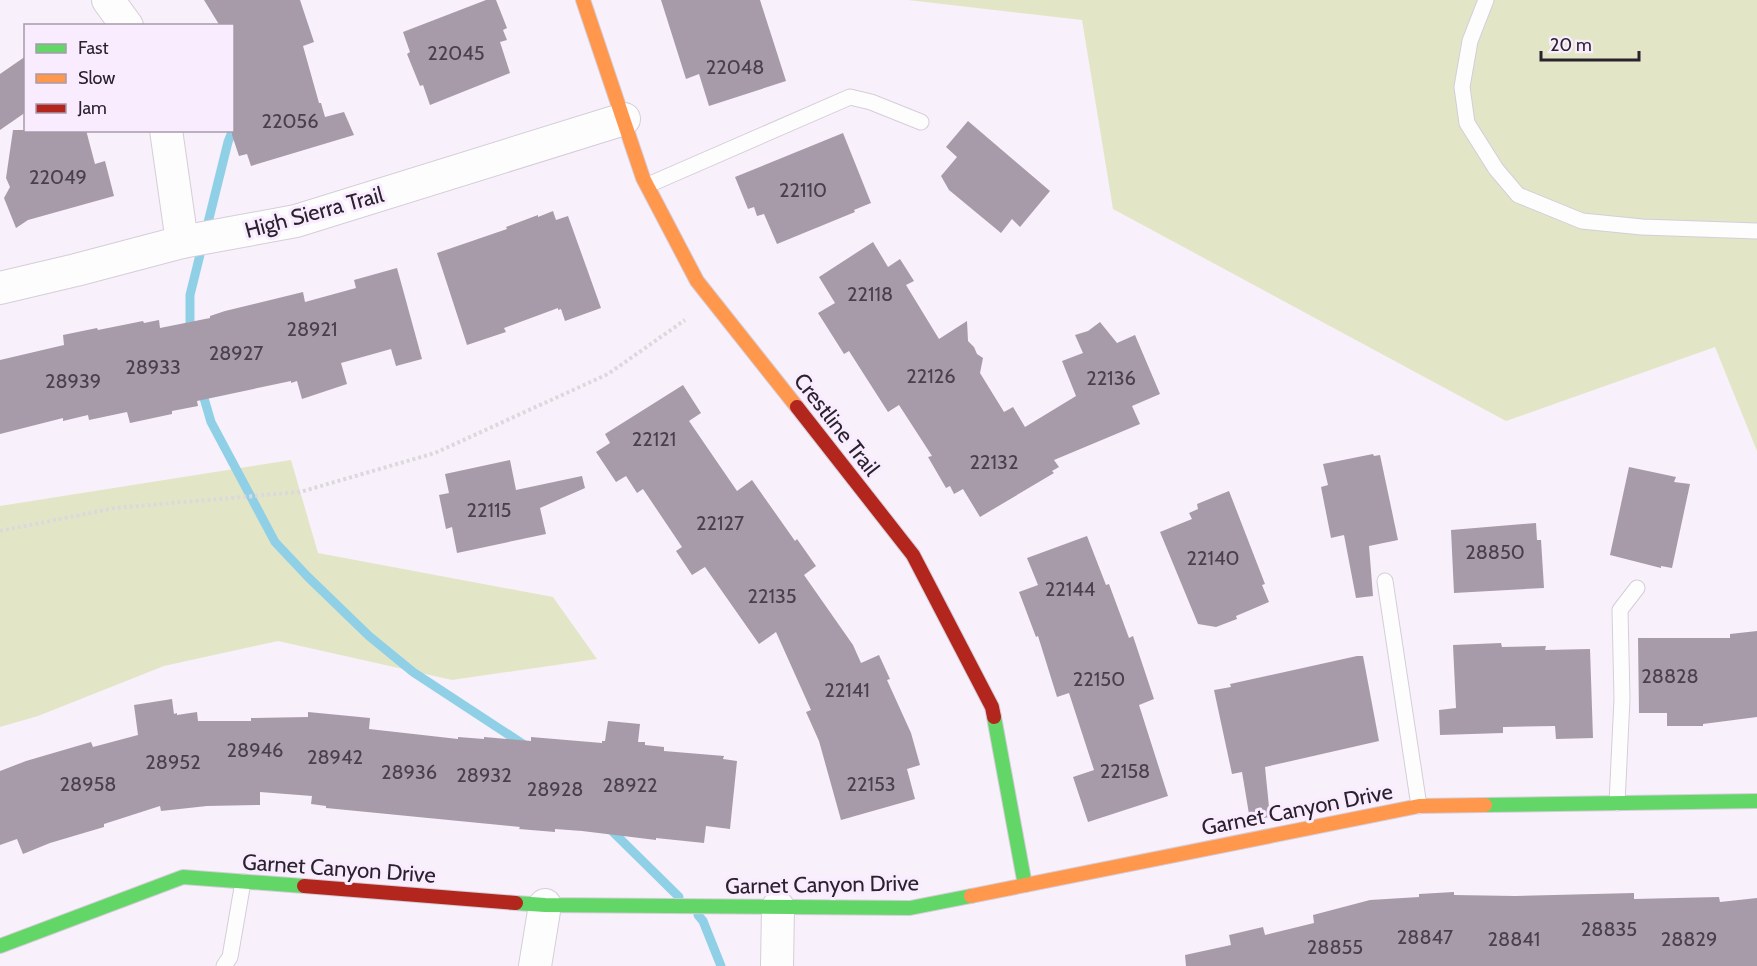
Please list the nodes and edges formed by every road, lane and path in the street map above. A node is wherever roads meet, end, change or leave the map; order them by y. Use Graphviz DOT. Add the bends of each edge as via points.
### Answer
graph roads {
  1 [pos="108,0"];
  2 [pos="583,0"];
  3 [pos="1486,0"];
  4 [pos="126,24"];
  5 [pos="624,119"];
  6 [pos="921,122"];
  7 [pos="166,132"];
  8 [pos="648,185"];
  9 [pos="1757,231"];
  10 [pos="182,242"];
  11 [pos="0,288"];
  12 [pos="712,300"];
  13 [pos="0,531"];
  14 [pos="1385,581"];
  15 [pos="1637,588"];
  16 [pos="1757,801"];
  17 [pos="1617,803"];
  18 [pos="1419,806"];
  19 [pos="243,882"];
  20 [pos="1025,885"];
  21 [pos="545,904"];
  22 [pos="778,907"];
  23 [pos="0,946"];
  24 [pos="224,966"];
  25 [pos="536,966"];
  26 [pos="777,966"];
  1 -- 4 [label="street"];
  2 -- 5 [label="street, Crestline Trail"];
  3 -- 9 [label="lane" via="1470,41 1462,87 1467,123 1518,195 1582,221"];
  5 -- 8 [label="street, Crestline Trail"];
  5 -- 10 [label="street, High Sierra Trail" via="296,221"];
  6 -- 8 [label="lane" via="850,97"];
  7 -- 10 [label="street"];
  8 -- 12 [label="street, Crestline Trail" via="697,281"];
  10 -- 11 [label="street, High Sierra Trail"];
  12 -- 13 [label="path" via="608,374 435,453 300,492 115,508"];
  12 -- 20 [label="street, Crestline Trail" via="913,555 992,707"];
  14 -- 18 [label="lane"];
  15 -- 17 [label="lane" via="1620,610 1622,699"];
  16 -- 17 [label="street, Garnet Canyon Drive"];
  17 -- 18 [label="street, Garnet Canyon Drive"];
  18 -- 20 [label="street, Garnet Canyon Drive"];
  19 -- 21 [label="street, Garnet Canyon Drive"];
  19 -- 23 [label="street, Garnet Canyon Drive" via="183,877"];
  19 -- 24 [label="lane" via="230,957"];
  20 -- 22 [label="street, Garnet Canyon Drive" via="909,908"];
  21 -- 22 [label="street, Garnet Canyon Drive"];
  21 -- 25 [label="street"];
  22 -- 26 [label="street"];
}
